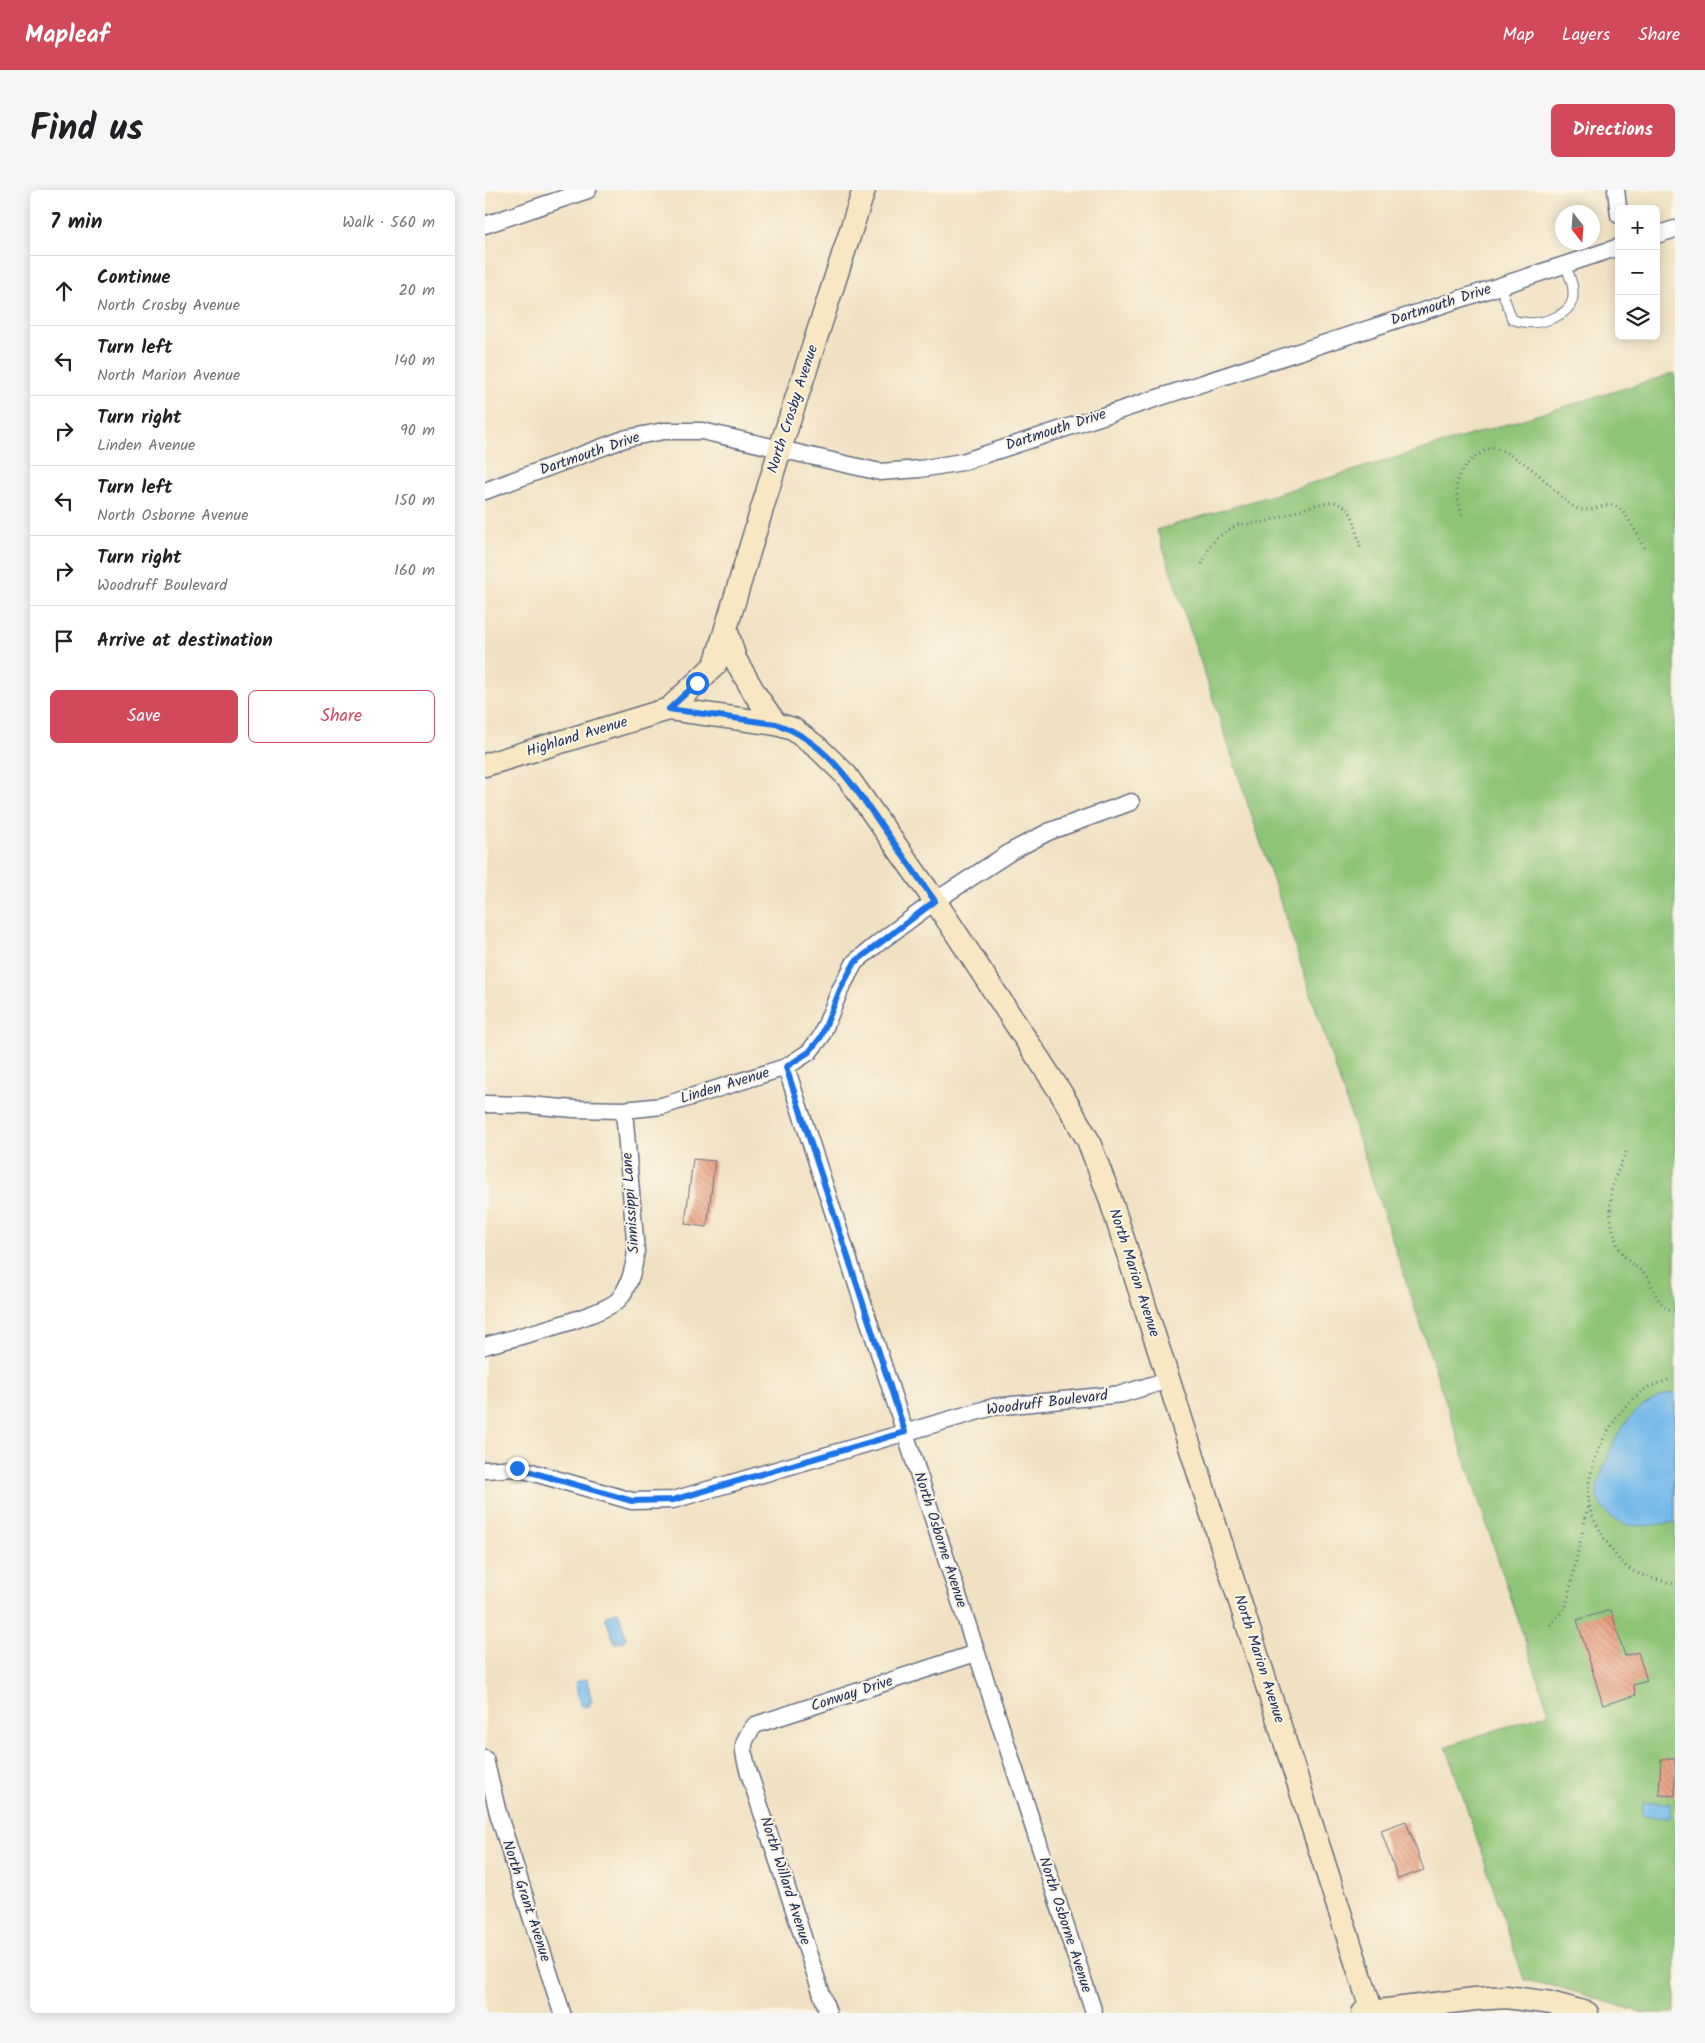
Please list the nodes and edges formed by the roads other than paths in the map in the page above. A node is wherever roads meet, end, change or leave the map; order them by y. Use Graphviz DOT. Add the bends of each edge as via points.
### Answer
graph roads {
  1 [pos="587,190"];
  2 [pos="864,190"];
  3 [pos="1616,190"];
  4 [pos="1618,205"];
  5 [pos="485,225"];
  6 [pos="1675,228"];
  7 [pos="1660,234"];
  8 [pos="1615,248"];
  9 [pos="1565,265"];
  10 [pos="1500,286"];
  11 [pos="780,449"];
  12 [pos="485,491"];
  13 [pos="726,628"];
  14 [pos="669,709"];
  15 [pos="776,724"];
  16 [pos="485,766"];
  17 [pos="1131,802"];
  18 [pos="935,901"];
  19 [pos="786,1067"];
  20 [pos="485,1104"];
  21 [pos="624,1110"];
  22 [pos="485,1346"];
  23 [pos="1169,1380"];
  24 [pos="905,1432"];
  25 [pos="487,1468"];
  26 [pos="976,1653"];
  27 [pos="743,1749"];
  28 [pos="485,1759"];
  29 [pos="491,1815"];
  30 [pos="1368,2012"];
  31 [pos="562,2013"];
  32 [pos="828,2013"];
  33 [pos="1094,2013"];
  34 [pos="1587,2013"];
  1 -- 5 [label="street"];
  2 -- 11 [label="street, North Crosby Avenue"];
  3 -- 4 [label="street"];
  6 -- 7 [label="street"];
  8 -- 9 [label="street, Dartmouth Drive"];
  9 -- 10 [label="street, Dartmouth Drive"];
  9 -- 10 [label="lane" via="1573,287 1571,305 1548,319 1523,322 1512,319"];
  10 -- 11 [label="street, Dartmouth Drive" via="962,462 880,472"];
  11 -- 12 [label="street, Dartmouth Drive" via="702,431 664,431 627,438"];
  11 -- 13 [label="street, North Crosby Avenue"];
  13 -- 14 [label="street, North Crosby Avenue" via="715,665"];
  13 -- 15 [label="street" via="735,659"];
  14 -- 15 [label="street, North Marion Avenue"];
  14 -- 16 [label="street, Highland Avenue"];
  15 -- 18 [label="street, North Marion Avenue" via="793,729 846,775"];
  17 -- 18 [label="street, Linden Avenue" via="1048,832 1012,851"];
  18 -- 19 [label="street, Linden Avenue" via="855,962 821,1037 809,1052"];
  18 -- 23 [label="street, North Marion Avenue" via="1061,1093 1088,1140"];
  19 -- 21 [label="street, Linden Avenue" via="662,1106"];
  19 -- 24 [label="street, North Osborne Avenue"];
  20 -- 21 [label="street, Linden Avenue"];
  21 -- 22 [label="street, Sinnissippi Lane" via="636,1251 633,1274 619,1300 595,1314"];
  23 -- 24 [label="street, Woodruff Boulevard" via="1122,1394 993,1407"];
  23 -- 30 [label="street, North Marion Avenue"];
  24 -- 25 [label="street, Woodruff Boulevard" via="673,1500 632,1501 517,1468"];
  24 -- 26 [label="street, North Osborne Avenue"];
  26 -- 27 [label="street, Conway Drive" via="755,1725 745,1736"];
  26 -- 33 [label="street, North Osborne Avenue"];
  27 -- 32 [label="street, North Willard Avenue"];
  28 -- 29 [label="street, North Grant Avenue"];
  29 -- 31 [label="street, North Grant Avenue"];
  30 -- 34 [label="street" via="1506,1997 1551,2003"];
}
